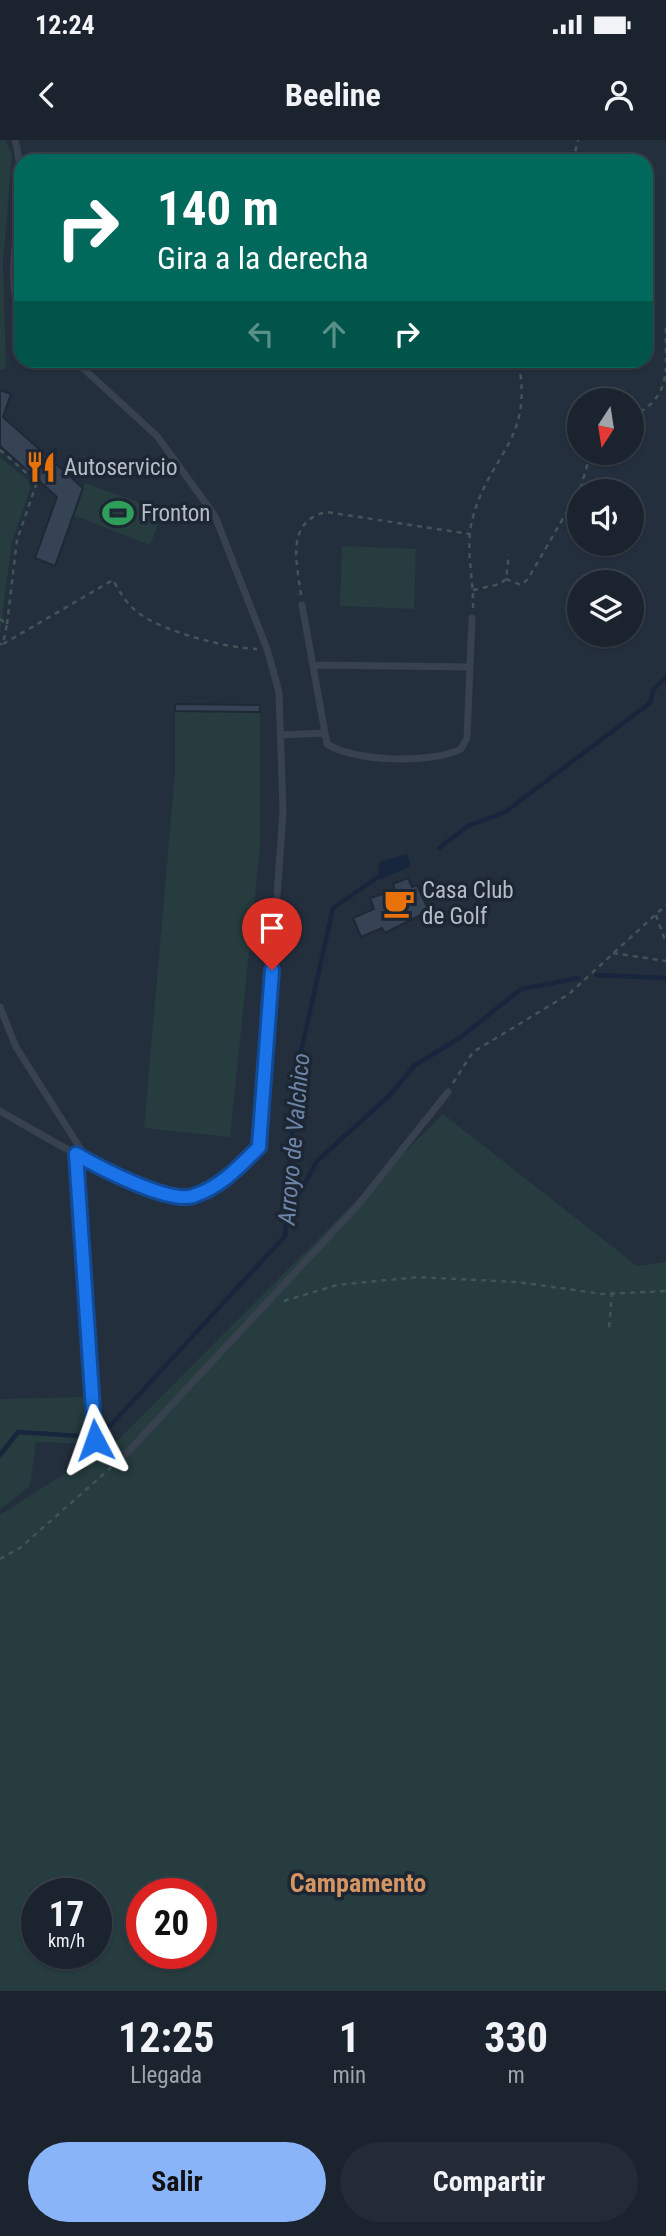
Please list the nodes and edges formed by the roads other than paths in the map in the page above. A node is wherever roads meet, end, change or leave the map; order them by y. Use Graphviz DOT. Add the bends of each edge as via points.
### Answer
graph roads {
  1 [pos="14,247"];
  2 [pos="14,297"];
  3 [pos="83,368"];
  4 [pos="302,605"];
  5 [pos="472,618"];
  6 [pos="313,665"];
  7 [pos="470,667"];
  8 [pos="325,733"];
  9 [pos="281,735"];
  10 [pos="0,1007"];
  11 [pos="448,1092"];
  12 [pos="0,1111"];
  13 [pos="76,1154"];
  14 [pos="89,1162"];
  1 -- 2 [label="lane"];
  3 -- 9 [label="lane" via="149,428 215,516 267,649 279,692"];
  4 -- 6 [label="lane"];
  5 -- 7 [label="lane"];
  6 -- 7 [label="lane"];
  6 -- 8 [label="lane"];
  7 -- 8 [label="lane" via="467,738 461,749 450,755 390,758 350,753 327,744"];
  8 -- 9 [label="lane"];
  9 -- 14 [label="lane" via="283,812 259,1147 225,1181 191,1197 167,1194"];
  10 -- 14 [label="lane" via="16,1047"];
  11 -- 13 [label="lane" via="358,1205 125,1454 104,1451 95,1440"];
  12 -- 13 [label="lane"];
  13 -- 14 [label="lane"];
}
